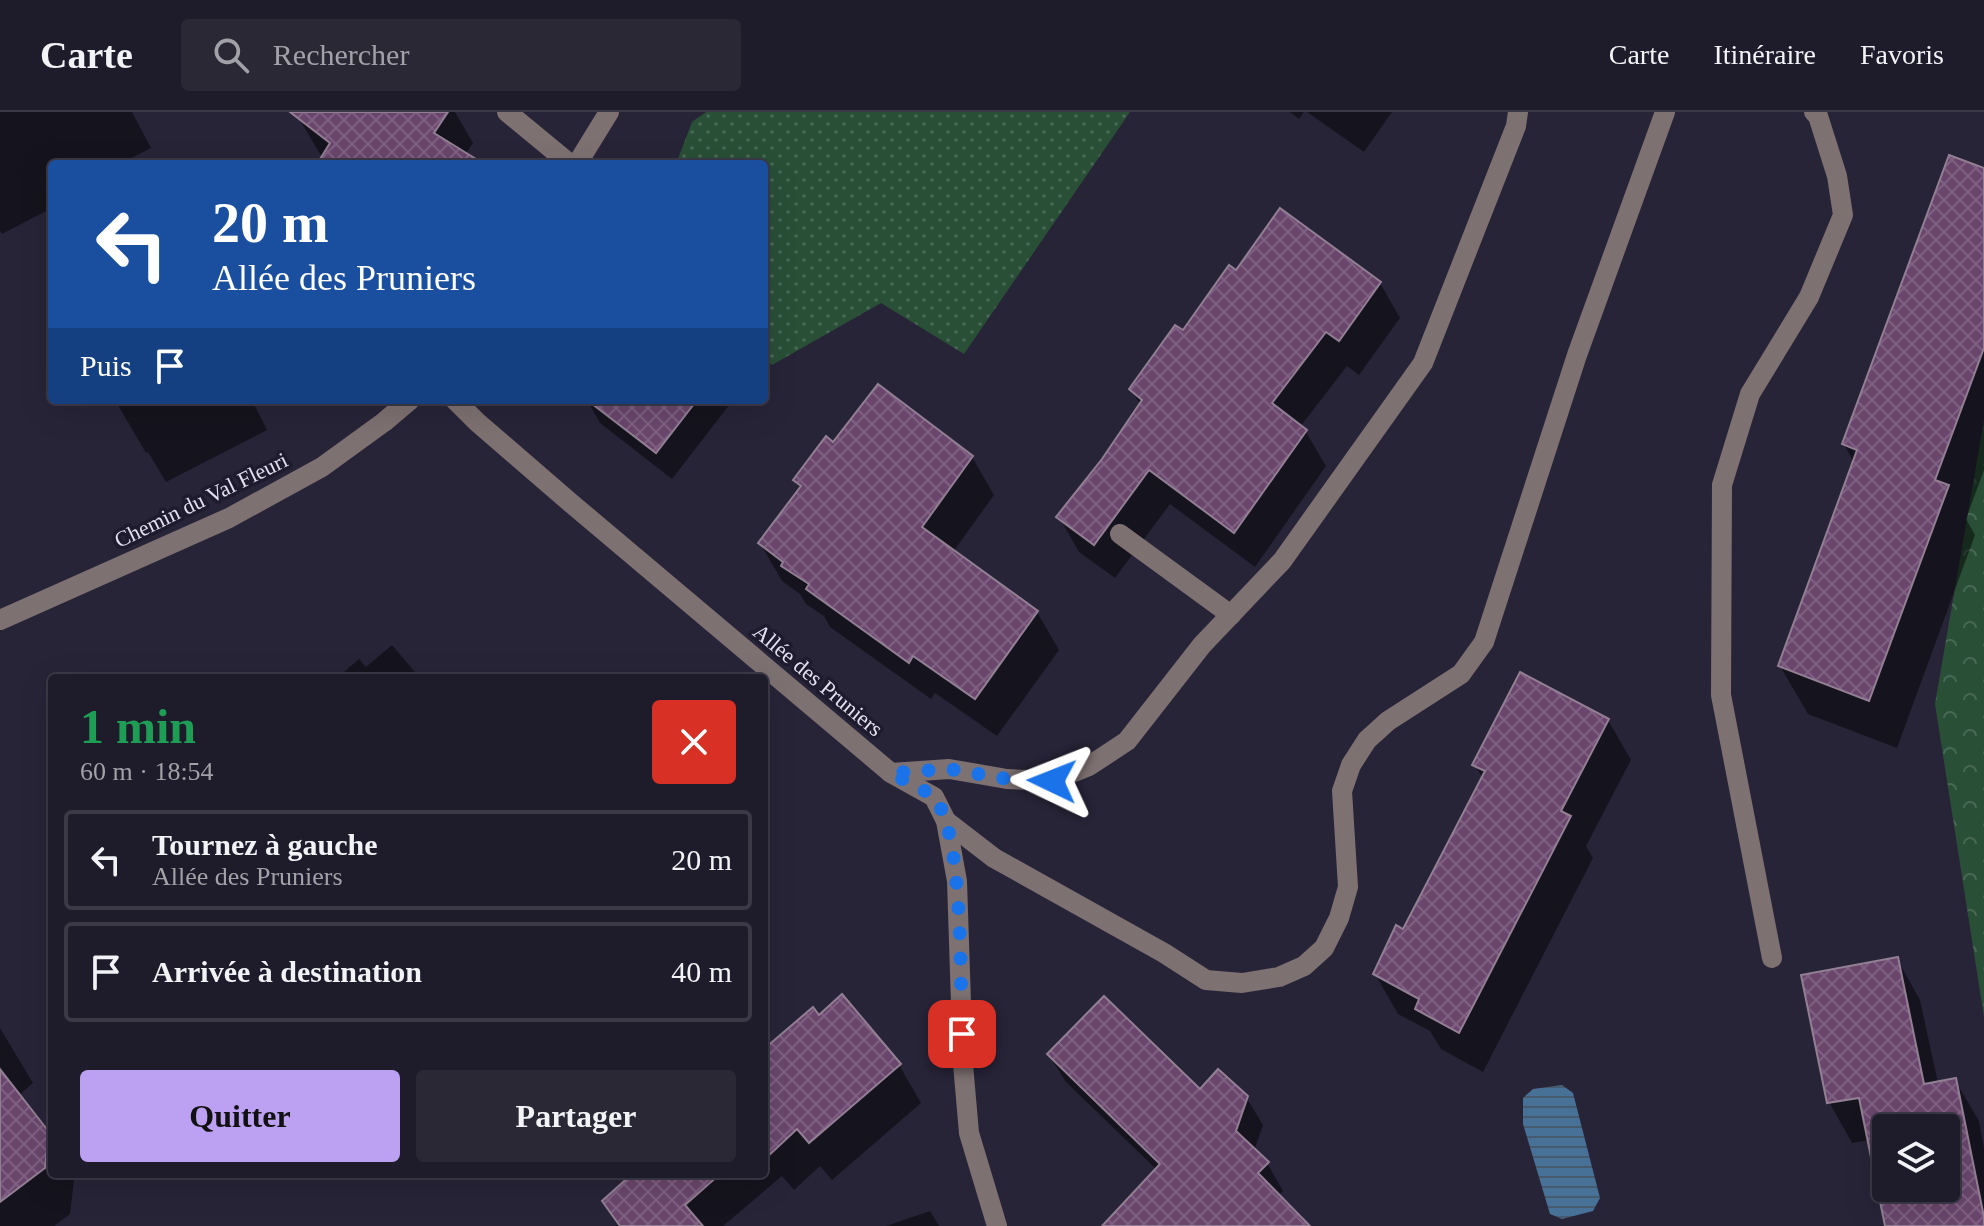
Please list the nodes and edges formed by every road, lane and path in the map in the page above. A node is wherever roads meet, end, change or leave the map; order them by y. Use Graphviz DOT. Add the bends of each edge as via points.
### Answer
graph roads {
  1 [pos="507,112"];
  2 [pos="609,112"];
  3 [pos="1518,112"];
  4 [pos="1665,112"];
  5 [pos="1814,112"];
  6 [pos="565,160"];
  7 [pos="579,160"];
  8 [pos="405,404"];
  9 [pos="459,404"];
  10 [pos="1120,534"];
  11 [pos="1231,615"];
  12 [pos="0,620"];
  13 [pos="891,773"];
  14 [pos="946,821"];
  15 [pos="1772,958"];
  16 [pos="997,1226"];
  1 -- 6 [label="street"];
  2 -- 7 [label="street"];
  3 -- 11 [label="street" via="1423,363 1282,561"];
  4 -- 14 [label="street" via="1577,355 1484,642 1461,674 1388,721 1351,765 1342,791 1348,887 1324,948 1304,966 1279,977 1242,983 1206,980 994,858"];
  5 -- 15 [label="street" via="1837,176 1843,215 1809,297 1750,394 1722,485 1721,695"];
  8 -- 12 [label="street, Chemin du Val Fleuri" via="322,467 229,518"];
  9 -- 13 [label="street, Allée des Pruniers"];
  10 -- 11 [label="street"];
  11 -- 13 [label="street" via="1127,741 1089,766 1052,781 949,769"];
  13 -- 14 [label="street, Allée des Pruniers" via="934,797"];
  14 -- 16 [label="street, Allée des Pruniers" via="957,881 969,1133"];
}
